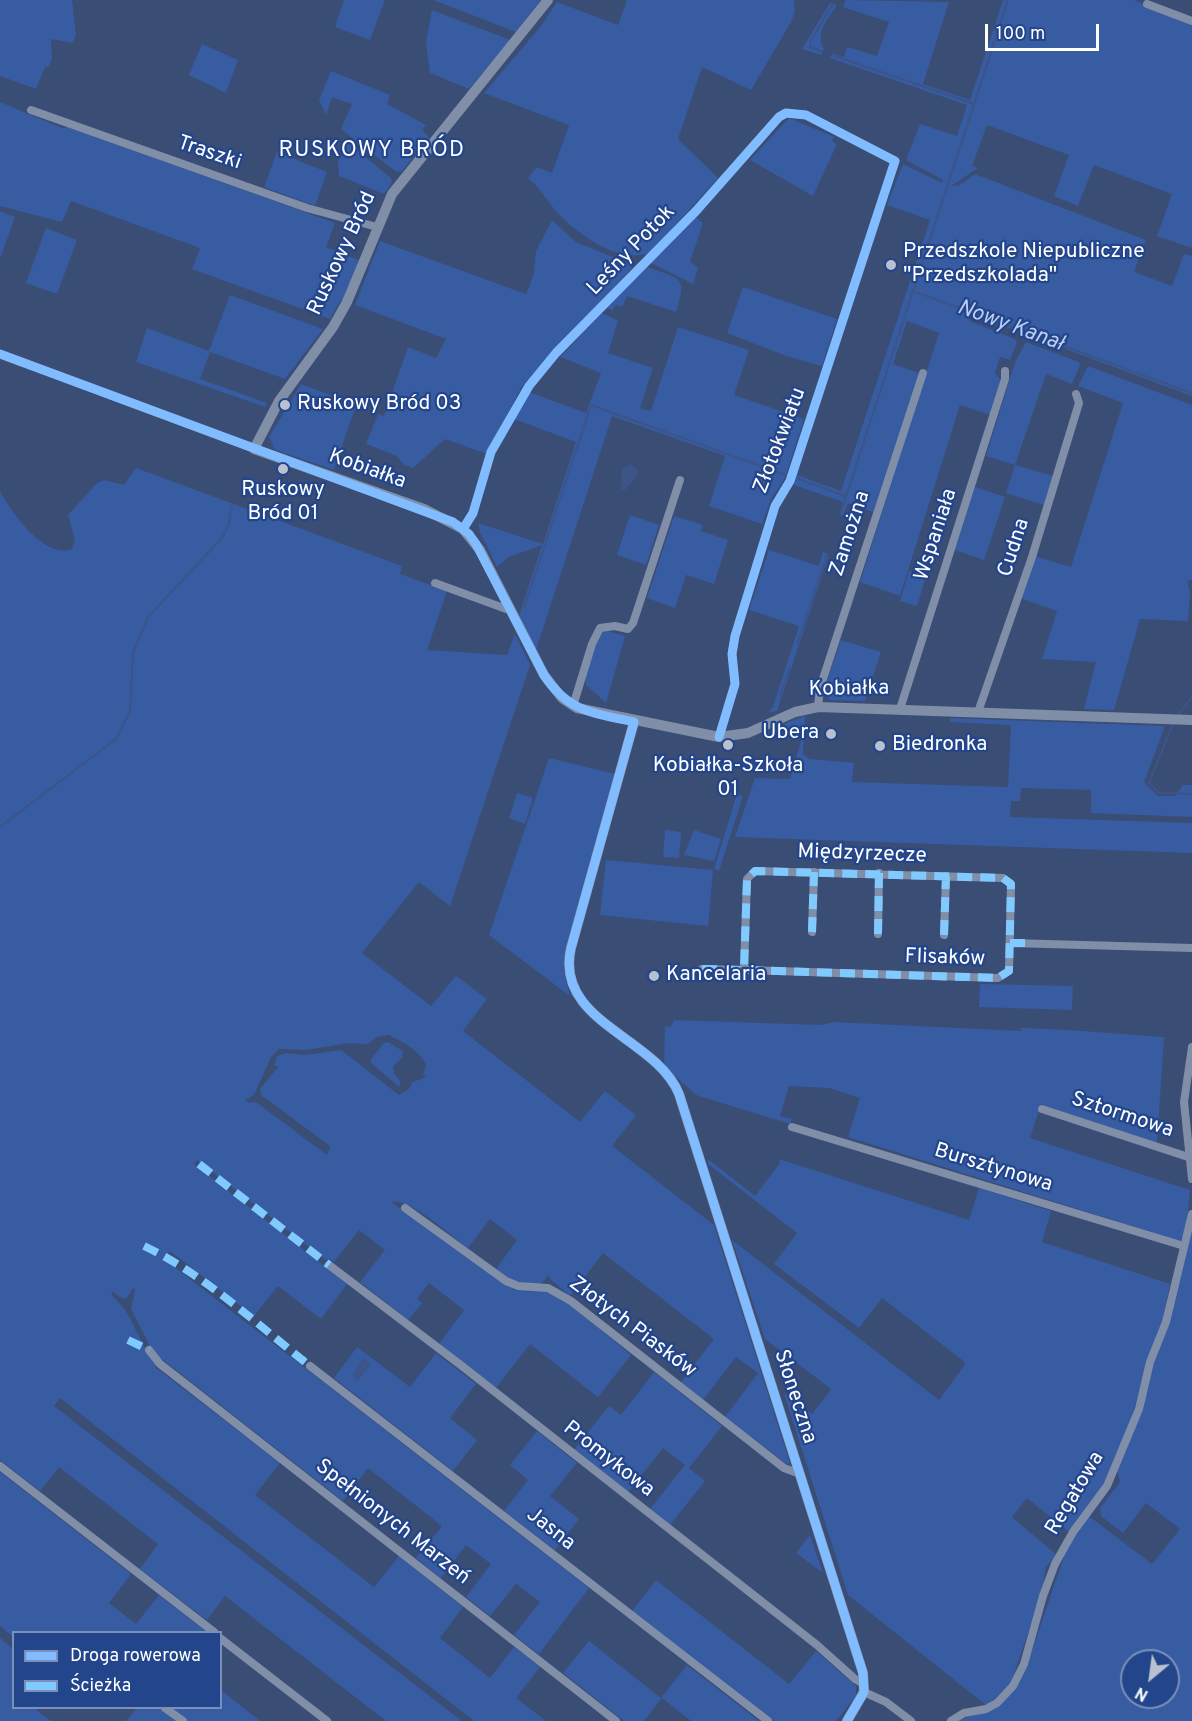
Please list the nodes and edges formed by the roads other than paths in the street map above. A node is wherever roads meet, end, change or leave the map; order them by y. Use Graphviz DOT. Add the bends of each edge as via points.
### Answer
graph roads {
  1 [pos="548,0"];
  2 [pos="1147,4"];
  3 [pos="1192,21"];
  4 [pos="31,110"];
  5 [pos="896,161"];
  6 [pos="377,227"];
  7 [pos="0,354"];
  8 [pos="1005,371"];
  9 [pos="923,373"];
  10 [pos="1076,394"];
  11 [pos="254,449"];
  12 [pos="680,480"];
  13 [pos="463,529"];
  14 [pos="435,583"];
  15 [pos="509,610"];
  16 [pos="573,706"];
  17 [pos="818,706"];
  18 [pos="900,709"];
  19 [pos="978,712"];
  20 [pos="1187,720"];
  21 [pos="634,722"];
  22 [pos="719,737"];
  23 [pos="814,872"];
  24 [pos="879,873"];
  25 [pos="946,876"];
  26 [pos="812,932"];
  27 [pos="878,934"];
  28 [pos="944,935"];
  29 [pos="1010,943"];
  30 [pos="1192,948"];
  31 [pos="702,969"];
  32 [pos="744,970"];
  33 [pos="1192,1047"];
  34 [pos="1042,1109"];
  35 [pos="792,1126"];
  36 [pos="1190,1155"];
  37 [pos="1192,1179"];
  38 [pos="405,1208"];
  39 [pos="1192,1214"];
  40 [pos="1184,1246"];
  41 [pos="329,1265"];
  42 [pos="149,1350"];
  43 [pos="310,1366"];
  44 [pos="0,1466"];
  45 [pos="800,1474"];
  46 [pos="213,1631"];
  47 [pos="222,1640"];
  48 [pos="864,1688"];
  49 [pos="168,1709"];
  50 [pos="183,1721"];
  51 [pos="327,1721"];
  52 [pos="616,1721"];
  53 [pos="768,1721"];
  54 [pos="848,1721"];
  55 [pos="911,1721"];
  56 [pos="951,1721"];
  1 -- 6 [label="street, Ruskowy Bród" via="397,186"];
  2 -- 3 [label="street"];
  4 -- 6 [label="street, Traszki" via="316,211"];
  5 -- 13 [label="street, Leśny Potok" via="806,115 786,113 779,117 696,211 556,353 529,386 491,452 474,513"];
  5 -- 22 [label="street, Złotokwiatu" via="791,477 775,506 735,636 735,684"];
  6 -- 11 [label="street, Ruskowy Bród" via="340,315 279,401"];
  7 -- 11 [label="street, Kobiałka"];
  8 -- 18 [label="street, Wspaniała"];
  9 -- 17 [label="street, Zamożna" via="823,677"];
  10 -- 19 [label="street, Cudna" via="1079,403 1032,557"];
  11 -- 13 [label="street, Kobiałka" via="424,509"];
  12 -- 16 [label="street" via="633,623 628,629 600,628"];
  13 -- 15 [label="street, Kobiałka" via="476,544"];
  14 -- 15 [label="street"];
  15 -- 16 [label="street, Kobiałka" via="550,684"];
  16 -- 21 [label="street, Kobiałka"];
  17 -- 18 [label="street, Kobiałka"];
  17 -- 22 [label="street, Kobiałka" via="795,711 748,733"];
  18 -- 19 [label="street, Kobiałka"];
  19 -- 20 [label="street, Kobiałka"];
  21 -- 22 [label="street, Kobiałka"];
  21 -- 45 [label="street, Słoneczna" via="571,948 569,973 584,1004 673,1082"];
  23 -- 24 [label="street, Międzyrzecze"];
  23 -- 26 [label="street"];
  23 -- 32 [label="street, Międzyrzecze" via="757,870 748,876"];
  24 -- 25 [label="street, Międzyrzecze"];
  24 -- 27 [label="street"];
  25 -- 28 [label="street"];
  25 -- 29 [label="street, Międzyrzecze" via="1009,881"];
  29 -- 30 [label="street, Flisaków"];
  29 -- 32 [label="street, Flisaków" via="1009,971 998,978"];
  31 -- 32 [label="street, Flisaków"];
  33 -- 36 [label="street" via="1184,1102"];
  34 -- 36 [label="street, Sztormowa"];
  35 -- 40 [label="street, Bursztynowa"];
  36 -- 37 [label="street"];
  38 -- 45 [label="street, Złotych Piasków" via="506,1281 548,1288 571,1301 784,1468"];
  39 -- 40 [label="street, Regatowa"];
  40 -- 56 [label="street, Regatowa" via="1139,1409 1107,1486 1055,1564 1018,1676 997,1703"];
  41 -- 48 [label="street, Promykowa" via="817,1645"];
  42 -- 52 [label="street, Spełnionych Marzeń" via="186,1385"];
  43 -- 53 [label="street, Jasna"];
  44 -- 46 [label="street"];
  45 -- 48 [label="street, Słoneczna"];
  47 -- 51 [label="street"];
  48 -- 54 [label="street"];
  48 -- 55 [label="street"];
  49 -- 50 [label="street"];
}
